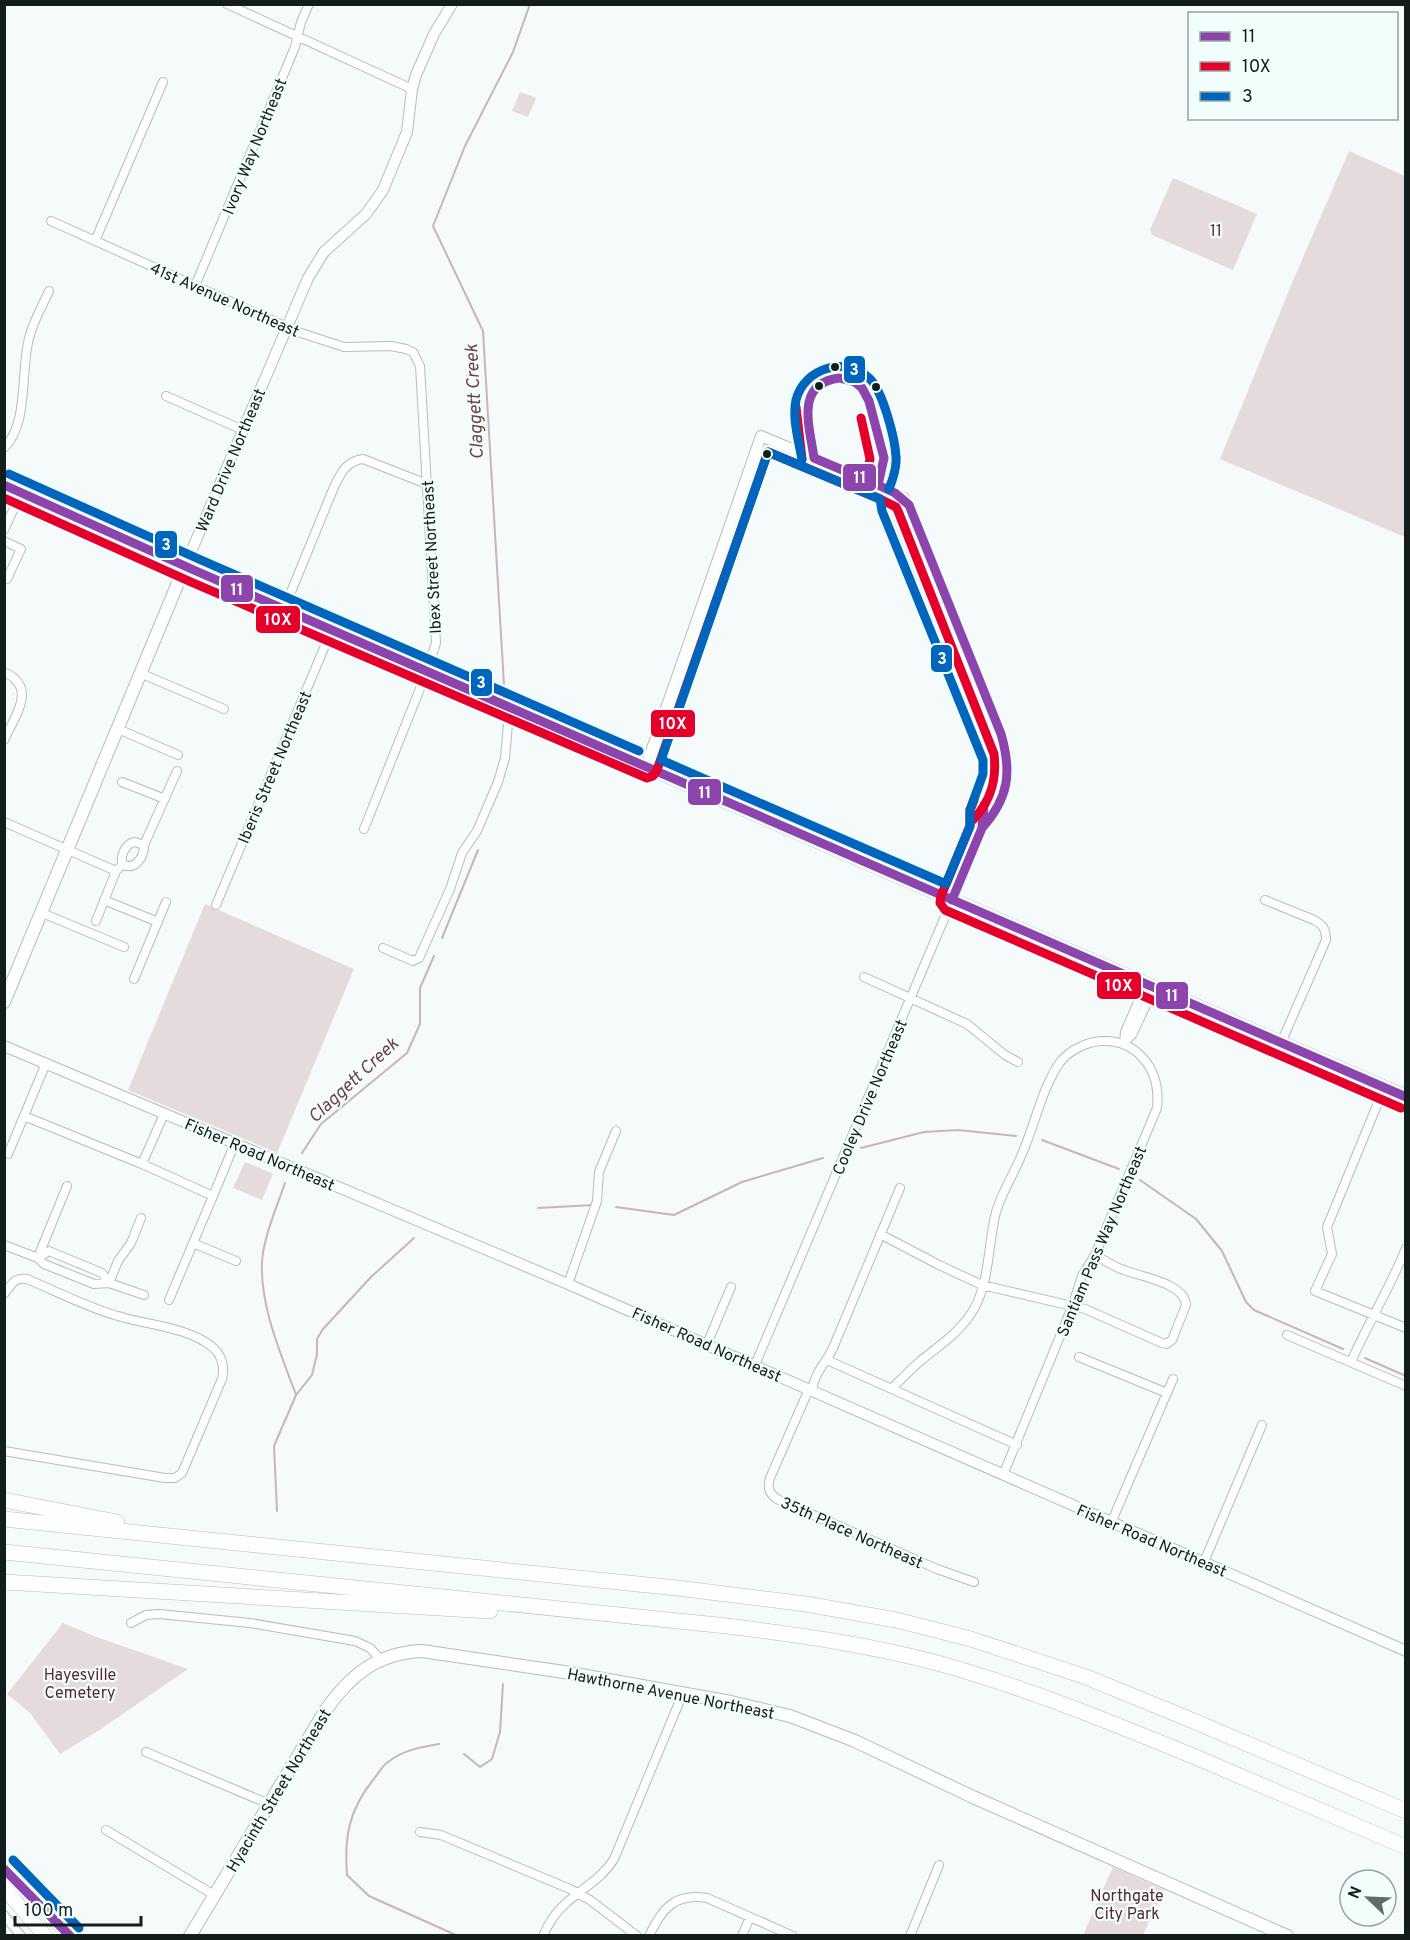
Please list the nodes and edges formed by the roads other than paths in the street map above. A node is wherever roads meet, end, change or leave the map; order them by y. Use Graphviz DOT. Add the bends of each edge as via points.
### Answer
graph roads {
  1 [pos="227,4"];
  2 [pos="309,4"];
  3 [pos="452,4"];
  4 [pos="297,35"];
  5 [pos="163,82"];
  6 [pos="412,89"];
  7 [pos="51,222"];
  8 [pos="95,241"];
  9 [pos="195,286"];
  10 [pos="49,291"];
  11 [pos="287,327"];
  12 [pos="406,349"];
  13 [pos="166,396"];
  14 [pos="243,430"];
  15 [pos="4,448"];
  16 [pos="427,484"];
  17 [pos="4,485"];
  18 [pos="21,493"];
  19 [pos="4,530"];
  20 [pos="4,541"];
  21 [pos="185,566"];
  22 [pos="4,577"];
  23 [pos="284,609"];
  24 [pos="332,630"];
  25 [pos="427,671"];
  26 [pos="4,672"];
  27 [pos="140,674"];
  28 [pos="514,709"];
  29 [pos="224,710"];
  30 [pos="118,729"];
  31 [pos="4,740"];
  32 [pos="178,755"];
  33 [pos="646,766"];
  34 [pos="177,771"];
  35 [pos="122,782"];
  36 [pos="165,799"];
  37 [pos="4,822"];
  38 [pos="364,829"];
  39 [pos="144,845"];
  40 [pos="68,850"];
  41 [pos="119,868"];
  42 [pos="104,900"];
  43 [pos="952,900"];
  44 [pos="1265,900"];
  45 [pos="166,902"];
  46 [pos="216,905"];
  47 [pos="42,913"];
  48 [pos="96,921"];
  49 [pos="158,922"];
  50 [pos="124,947"];
  51 [pos="383,948"];
  52 [pos="864,977"];
  53 [pos="134,979"];
  54 [pos="1150,986"];
  55 [pos="910,998"];
  56 [pos="4,1002"];
  57 [pos="1124,1043"];
  58 [pos="1281,1043"];
  59 [pos="4,1046"];
  60 [pos="1018,1062"];
  61 [pos="46,1063"];
  62 [pos="1384,1088"];
  63 [pos="1406,1097"];
  64 [pos="164,1113"];
  65 [pos="24,1116"];
  66 [pos="616,1131"];
  67 [pos="235,1143"];
  68 [pos="8,1154"];
  69 [pos="142,1164"];
  70 [pos="67,1186"];
  71 [pos="900,1188"];
  72 [pos="213,1196"];
  73 [pos="141,1218"];
  74 [pos="880,1234"];
  75 [pos="193,1243"];
  76 [pos="4,1245"];
  77 [pos="1406,1248"];
  78 [pos="1095,1255"];
  79 [pos="38,1258"];
  80 [pos="236,1261"];
  81 [pos="109,1283"];
  82 [pos="568,1284"];
  83 [pos="982,1285"];
  84 [pos="731,1287"];
  85 [pos="4,1294"];
  86 [pos="144,1295"];
  87 [pos="169,1300"];
  88 [pos="1072,1307"];
  89 [pos="1374,1315"];
  90 [pos="1406,1328"];
  91 [pos="1287,1335"];
  92 [pos="707,1344"];
  93 [pos="1079,1357"];
  94 [pos="827,1360"];
  95 [pos="1351,1362"];
  96 [pos="755,1365"];
  97 [pos="1173,1379"];
  98 [pos="1406,1386"];
  99 [pos="892,1388"];
  100 [pos="811,1390"];
  101 [pos="1167,1393"];
  102 [pos="1262,1425"];
  103 [pos="1017,1445"];
  104 [pos="4,1451"];
  105 [pos="1003,1475"];
  106 [pos="4,1500"];
  107 [pos="4,1520"];
  108 [pos="1111,1522"];
  109 [pos="205,1539"];
  110 [pos="4,1552"];
  111 [pos="4,1562"];
  112 [pos="1204,1562"];
  113 [pos="157,1568"];
  114 [pos="4,1582"];
  115 [pos="974,1582"];
  116 [pos="131,1623"];
  117 [pos="727,1626"];
  118 [pos="1406,1651"];
  119 [pos="381,1660"];
  120 [pos="683,1693"];
  121 [pos="146,1752"];
  122 [pos="269,1804"];
  123 [pos="1406,1811"];
  124 [pos="106,1830"];
  125 [pos="420,1832"];
  126 [pos="1406,1847"];
  127 [pos="939,1865"];
  128 [pos="4,1868"];
  129 [pos="4,1888"];
  130 [pos="579,1893"];
  131 [pos="214,1895"];
  132 [pos="4,1915"];
  133 [pos="750,1917"];
  134 [pos="21,1935"];
  135 [pos="45,1935"];
  136 [pos="70,1935"];
  137 [pos="190,1935"];
  138 [pos="543,1935"];
  139 [pos="637,1935"];
  140 [pos="649,1935"];
  141 [pos="742,1935"];
  142 [pos="794,1935"];
  143 [pos="910,1935"];
  144 [pos="1287,1935"];
  1 -- 4 [label="street"];
  2 -- 4 [label="street, Ivory Way Northeast"];
  3 -- 6 [label="street, Ward Drive Northeast" via="430,41"];
  4 -- 6 [label="street"];
  4 -- 9 [label="street, Ivory Way Northeast"];
  5 -- 8 [label="street"];
  6 -- 11 [label="street, Ward Drive Northeast" via="407,132 383,190 366,214 320,259"];
  7 -- 8 [label="street, 41st Avenue Northeast"];
  8 -- 9 [label="street, 41st Avenue Northeast"];
  9 -- 11 [label="street, 41st Avenue Northeast"];
  10 -- 15 [label="street" via="28,342 20,414"];
  11 -- 12 [label="street, 41st Avenue Northeast" via="344,347"];
  11 -- 14 [label="street, Ward Drive Northeast"];
  12 -- 16 [label="street, Ibex Street Northeast" via="413,352 420,366"];
  13 -- 14 [label="street"];
  14 -- 21 [label="street, Ward Drive Northeast"];
  16 -- 23 [label="street" via="363,459 343,470"];
  16 -- 25 [label="street, Ibex Street Northeast" via="436,643"];
  17 -- 18 [label="main road"];
  18 -- 19 [label="street"];
  18 -- 21 [label="main road"];
  20 -- 22 [label="street" via="21,549 7,579"];
  21 -- 23 [label="main road"];
  21 -- 27 [label="main road, Ward Drive Northeast"];
  23 -- 24 [label="main road"];
  24 -- 25 [label="main road"];
  24 -- 46 [label="street, Iberis Street Northeast"];
  25 -- 28 [label="main road"];
  25 -- 38 [label="street, Ibex Street Northeast"];
  26 -- 31 [label="street" via="14,676 23,693"];
  27 -- 29 [label="street"];
  27 -- 30 [label="main road, Ward Drive Northeast"];
  28 -- 33 [label="main road"];
  28 -- 51 [label="street" via="498,782 477,831 462,853 419,958 413,962"];
  30 -- 32 [label="street"];
  30 -- 40 [label="main road, Ward Drive Northeast"];
  33 -- 43 [label="main road"];
  33 -- 43 [label="street, Cooley Drive Northeast" via="762,436 885,488 909,505 1006,751 1009,771 1005,790 994,817 982,828"];
  34 -- 36 [label="street"];
  35 -- 36 [label="street"];
  36 -- 39 [label="street"];
  37 -- 40 [label="street"];
  39 -- 41 [label="street" via="136,864"];
  39 -- 41 [label="street" via="128,845"];
  40 -- 41 [label="street"];
  40 -- 47 [label="main road, Ward Drive Northeast"];
  41 -- 42 [label="street"];
  42 -- 48 [label="street"];
  42 -- 49 [label="street"];
  43 -- 54 [label="main road"];
  43 -- 55 [label="street, Cooley Drive Northeast"];
  44 -- 58 [label="street" via="1314,920 1326,933"];
  45 -- 49 [label="street"];
  47 -- 50 [label="street"];
  47 -- 56 [label="main road, Ward Drive Northeast"];
  49 -- 53 [label="street"];
  52 -- 55 [label="street"];
  54 -- 57 [label="street" via="1132,1035"];
  54 -- 58 [label="main road"];
  55 -- 60 [label="street" via="967,1024"];
  55 -- 96 [label="street, Cooley Drive Northeast"];
  57 -- 78 [label="street, Santiam Pass Way Northeast" via="1149,1066 1157,1090 1157,1107"];
  57 -- 83 [label="street" via="1087,1045 1069,1054 1055,1070 1001,1198"];
  58 -- 62 [label="main road"];
  59 -- 61 [label="street, Fisher Road Northeast"];
  61 -- 64 [label="street, Fisher Road Northeast"];
  61 -- 65 [label="street"];
  62 -- 63 [label="main road"];
  62 -- 89 [label="street" via="1327,1227 1332,1254 1315,1292"];
  64 -- 67 [label="street, Fisher Road Northeast"];
  64 -- 69 [label="street"];
  65 -- 68 [label="street"];
  65 -- 69 [label="street"];
  66 -- 82 [label="street" via="599,1172 594,1212"];
  67 -- 72 [label="street"];
  67 -- 82 [label="street, Fisher Road Northeast"];
  69 -- 72 [label="street"];
  70 -- 79 [label="street"];
  71 -- 74 [label="street"];
  72 -- 75 [label="street"];
  73 -- 81 [label="street"];
  74 -- 83 [label="street"];
  74 -- 94 [label="street"];
  75 -- 80 [label="street"];
  75 -- 87 [label="street"];
  76 -- 79 [label="street"];
  77 -- 89 [label="street"];
  78 -- 88 [label="street, Santiam Pass Way Northeast" via="1082,1276"];
  78 -- 88 [label="street" via="1122,1270 1159,1280 1183,1296 1186,1305 1172,1341 1162,1343"];
  79 -- 81 [label="street" via="94,1284"];
  79 -- 81 [label="street" via="49,1251 102,1273"];
  81 -- 86 [label="street"];
  82 -- 92 [label="street, Fisher Road Northeast"];
  83 -- 88 [label="street"];
  83 -- 99 [label="street" via="975,1307 957,1331"];
  84 -- 92 [label="street"];
  85 -- 104 [label="street" via="14,1280 27,1279 117,1316 171,1328 210,1346 220,1357 224,1371 190,1456 175,1478"];
  88 -- 103 [label="street, Santiam Pass Way Northeast"];
  89 -- 90 [label="street"];
  89 -- 95 [label="street"];
  91 -- 95 [label="street"];
  92 -- 96 [label="street, Fisher Road Northeast"];
  93 -- 101 [label="street"];
  94 -- 99 [label="street"];
  94 -- 100 [label="street" via="819,1368"];
  95 -- 98 [label="street"];
  96 -- 100 [label="street, Fisher Road Northeast"];
  97 -- 101 [label="street"];
  99 -- 103 [label="street"];
  100 -- 105 [label="street, Fisher Road Northeast"];
  100 -- 115 [label="street, 35th Place Northeast" via="770,1478 772,1495"];
  101 -- 108 [label="street"];
  102 -- 112 [label="street"];
  103 -- 105 [label="street, Santiam Pass Way Northeast"];
  105 -- 108 [label="street, Fisher Road Northeast"];
  106 -- 109 [label="highway"];
  107 -- 109 [label="highway"];
  108 -- 112 [label="street, Fisher Road Northeast"];
  109 -- 123 [label="highway" via="759,1597 896,1620 999,1647 1086,1677"];
  110 -- 113 [label="highway"];
  111 -- 113 [label="highway"];
  112 -- 118 [label="street, Fisher Road Northeast"];
  113 -- 117 [label="highway"];
  114 -- 117 [label="highway" via="504,1612 637,1625"];
  116 -- 119 [label="street" via="151,1614 249,1623 355,1641 370,1648"];
  117 -- 126 [label="highway" via="869,1648 997,1681 1156,1741"];
  119 -- 120 [label="main road, Hawthorne Avenue Northeast" via="412,1652 445,1653"];
  119 -- 122 [label="main road, Hyacinth Street Northeast" via="355,1675 333,1699"];
  120 -- 130 [label="street" via="614,1859 602,1875"];
  120 -- 144 [label="main road, Hawthorne Avenue Northeast" via="773,1712 830,1730"];
  121 -- 122 [label="street"];
  122 -- 131 [label="main road, Hyacinth Street Northeast"];
  124 -- 131 [label="street"];
  125 -- 130 [label="street" via="441,1835"];
  127 -- 143 [label="street"];
  128 -- 136 [label="main road"];
  129 -- 135 [label="main road"];
  130 -- 138 [label="street" via="554,1915"];
  130 -- 139 [label="street"];
  131 -- 137 [label="main road, Hyacinth Street Northeast"];
  132 -- 134 [label="street"];
  133 -- 140 [label="street" via="707,1898 681,1898 663,1911"];
  133 -- 141 [label="street"];
  133 -- 142 [label="street"];
}
